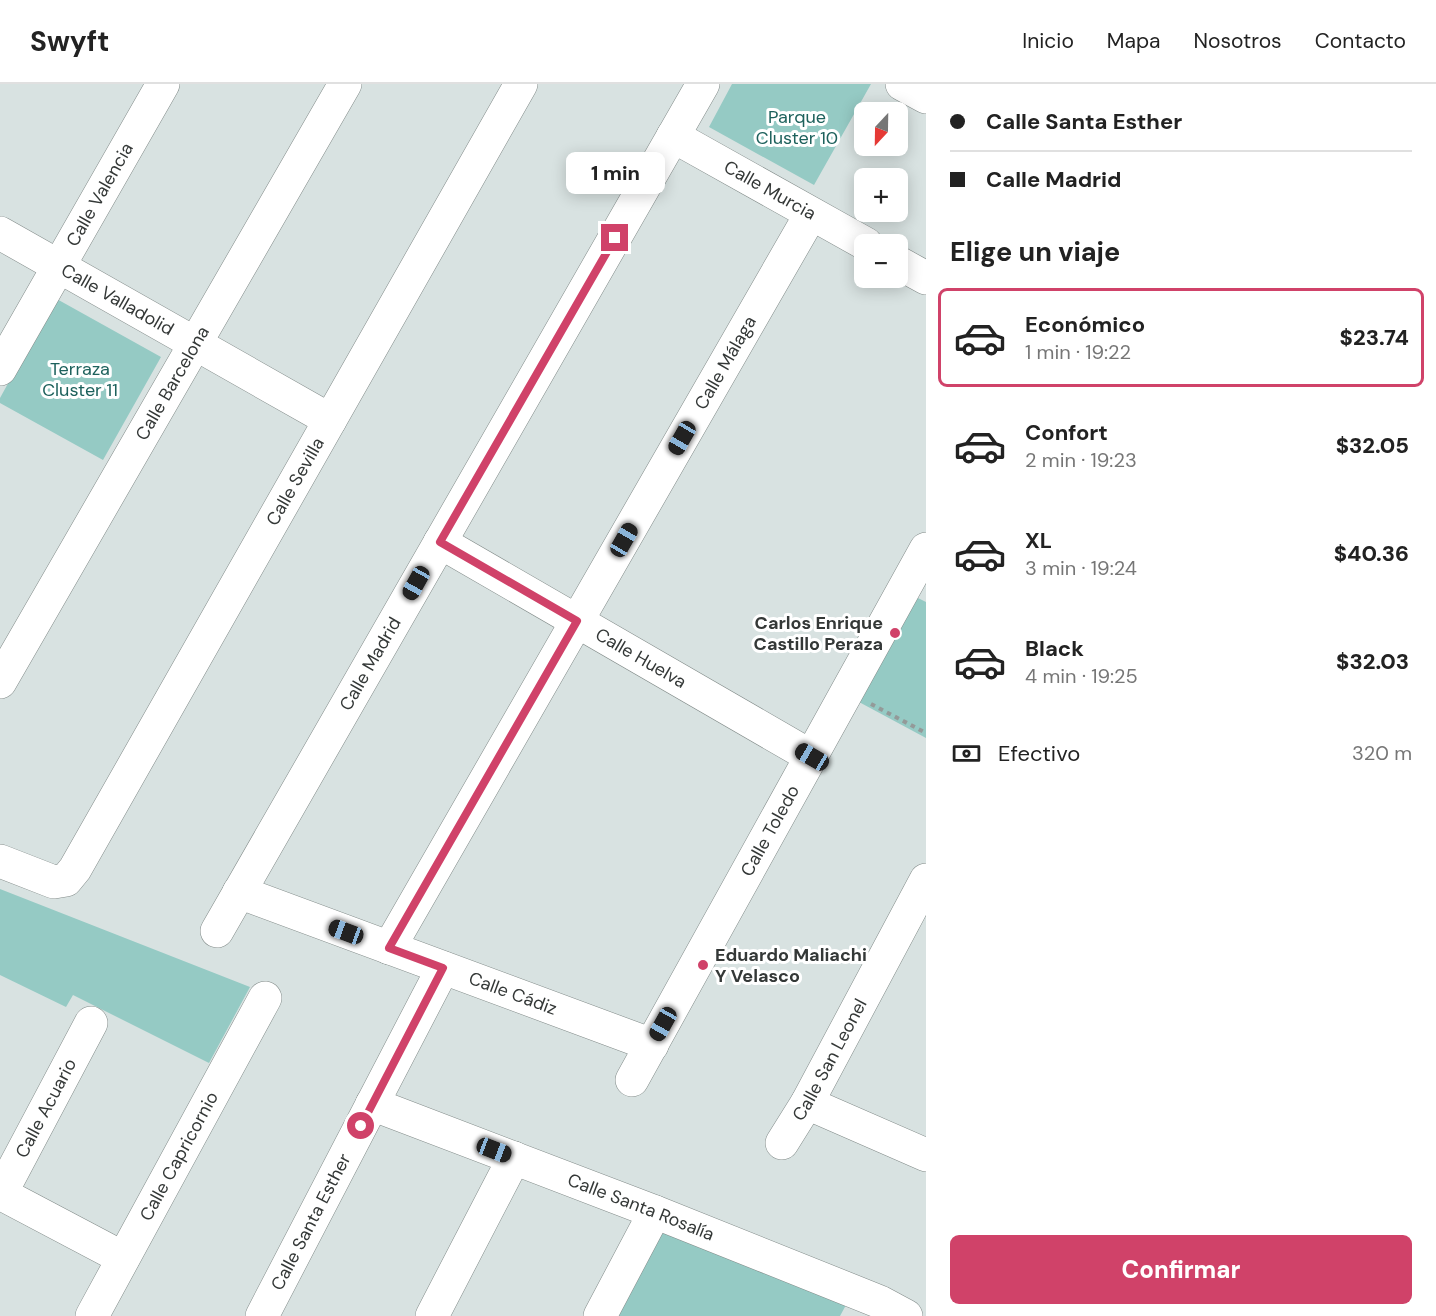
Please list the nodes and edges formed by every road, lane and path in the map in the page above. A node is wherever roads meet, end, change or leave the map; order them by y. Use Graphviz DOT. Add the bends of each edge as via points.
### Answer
graph roads {
  1 [pos="163,84"];
  2 [pos="345,84"];
  3 [pos="521,84"];
  4 [pos="703,84"];
  5 [pos="902,84"];
  6 [pos="926,97"];
  7 [pos="673,136"];
  8 [pos="811,214"];
  9 [pos="0,233"];
  10 [pos="854,237"];
  11 [pos="58,266"];
  12 [pos="908,268"];
  13 [pos="926,278"];
  14 [pos="194,343"];
  15 [pos="0,369"];
  16 [pos="330,420"];
  17 [pos="440,542"];
  18 [pos="926,549"];
  19 [pos="577,621"];
  20 [pos="0,682"];
  21 [pos="848,692"];
  22 [pos="926,733"];
  23 [pos="812,757"];
  24 [pos="0,861"];
  25 [pos="926,880"];
  26 [pos="239,892"];
  27 [pos="217,931"];
  28 [pos="389,948"];
  29 [pos="443,968"];
  30 [pos="265,998"];
  31 [pos="91,1023"];
  32 [pos="652,1045"];
  33 [pos="632,1080"];
  34 [pos="807,1103"];
  35 [pos="372,1104"];
  36 [pos="782,1143"];
  37 [pos="926,1155"];
  38 [pos="514,1158"];
  39 [pos="0,1193"];
  40 [pos="655,1212"];
  41 [pos="123,1258"];
  42 [pos="92,1316"];
  43 [pos="262,1316"];
  44 [pos="432,1316"];
  45 [pos="600,1316"];
  46 [pos="906,1316"];
  1 -- 11 [label="street, Calle Valencia"];
  2 -- 14 [label="street, Calle Barcelona"];
  3 -- 16 [label="street, Calle Sevilla"];
  4 -- 7 [label="street, Calle Madrid"];
  5 -- 6 [label="street"];
  7 -- 8 [label="street, Calle Murcia"];
  7 -- 17 [label="street, Calle Madrid"];
  8 -- 10 [label="street, Calle Murcia"];
  8 -- 19 [label="street, Calle Málaga"];
  9 -- 11 [label="street, Calle Valladolid"];
  11 -- 14 [label="street, Calle Valladolid"];
  11 -- 15 [label="street, Calle Valencia"];
  12 -- 13 [label="street"];
  14 -- 16 [label="street, Calle Valladolid"];
  14 -- 20 [label="street, Calle Barcelona"];
  16 -- 24 [label="street, Calle Sevilla" via="66,880 54,882"];
  17 -- 19 [label="street, Calle Huelva"];
  17 -- 26 [label="street, Calle Madrid"];
  18 -- 21 [label="street, Calle Toledo"];
  19 -- 23 [label="street, Calle Huelva"];
  19 -- 28 [label="street, Calle Málaga"];
  21 -- 22 [label="path"];
  21 -- 23 [label="street, Calle Toledo"];
  23 -- 32 [label="street, Calle Toledo"];
  25 -- 34 [label="street, Calle San Leonel"];
  26 -- 27 [label="street, Calle Madrid"];
  26 -- 28 [label="street, Calle Cádiz"];
  28 -- 29 [label="street, Calle Cádiz"];
  29 -- 32 [label="street, Calle Cádiz"];
  29 -- 35 [label="street, Calle Santa Esther"];
  30 -- 41 [label="street, Calle Capricornio"];
  31 -- 39 [label="street, Calle Acuario"];
  32 -- 33 [label="street, Calle Toledo"];
  34 -- 36 [label="street, Calle San Leonel"];
  34 -- 37 [label="street"];
  35 -- 38 [label="street, Calle Santa Rosalía"];
  35 -- 43 [label="street, Calle Santa Esther"];
  38 -- 40 [label="street, Calle Santa Rosalía"];
  38 -- 44 [label="street"];
  39 -- 41 [label="street"];
  40 -- 45 [label="street"];
  40 -- 46 [label="street, Calle Santa Rosalía"];
  41 -- 42 [label="street, Calle Capricornio"];
}
